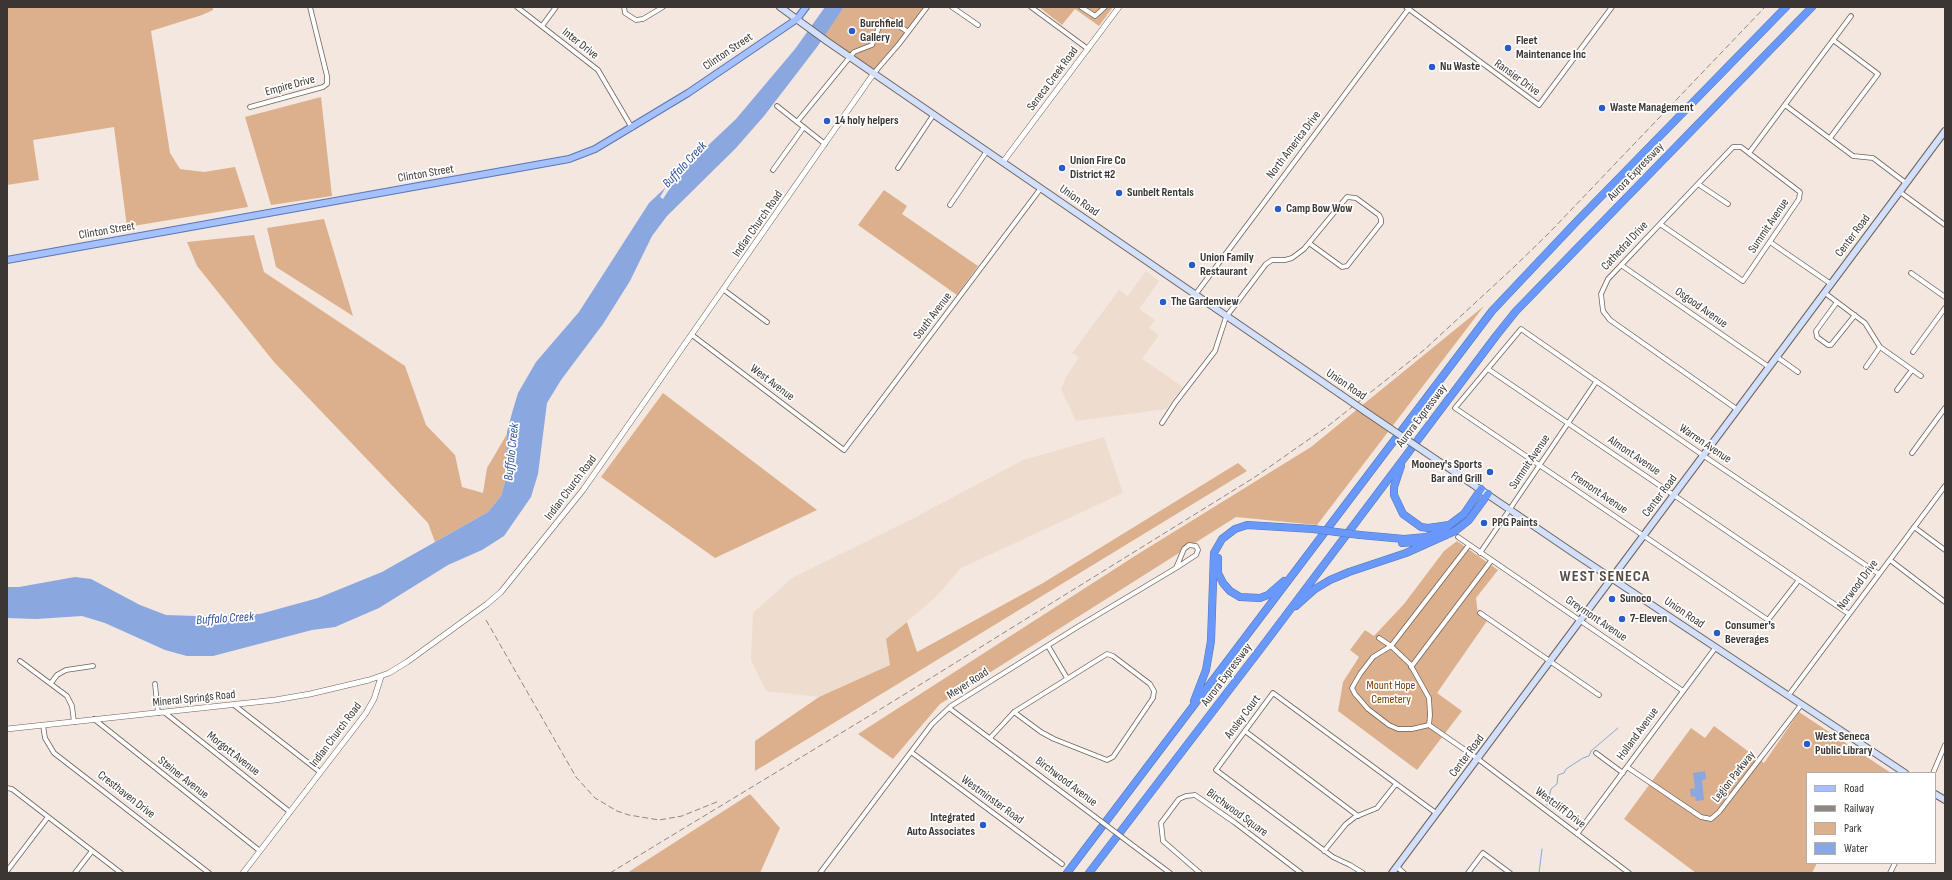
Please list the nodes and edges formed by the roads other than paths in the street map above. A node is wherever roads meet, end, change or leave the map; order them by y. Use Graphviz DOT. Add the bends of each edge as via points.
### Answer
graph roads {
  1 [pos="310,7"];
  2 [pos="517,7"];
  3 [pos="556,7"];
  4 [pos="624,7"];
  5 [pos="663,7"];
  6 [pos="780,7"];
  7 [pos="806,7"];
  8 [pos="927,7"];
  9 [pos="952,7"];
  10 [pos="1031,7"];
  11 [pos="1081,7"];
  12 [pos="1105,7"];
  13 [pos="1119,7"];
  14 [pos="1612,7"];
  15 [pos="1786,7"];
  16 [pos="1812,7"];
  17 [pos="1408,8"];
  18 [pos="1851,16"];
  19 [pos="796,19"];
  20 [pos="978,25"];
  21 [pos="542,26"];
  22 [pos="908,32"];
  23 [pos="1833,40"];
  24 [pos="1088,49"];
  25 [pos="850,56"];
  26 [pos="874,73"];
  27 [pos="1785,105"];
  28 [pos="777,106"];
  29 [pos="250,107"];
  30 [pos="934,114"];
  31 [pos="797,122"];
  32 [pos="804,127"];
  33 [pos="632,128"];
  34 [pos="1945,131"];
  35 [pos="1830,138"];
  36 [pos="825,144"];
  37 [pos="987,151"];
  38 [pos="1749,153"];
  39 [pos="1003,162"];
  40 [pos="898,168"];
  41 [pos="773,170"];
  42 [pos="1906,183"];
  43 [pos="1698,184"];
  44 [pos="1041,188"];
  45 [pos="1900,192"];
  46 [pos="1728,204"];
  47 [pos="950,205"];
  48 [pos="1660,224"];
  49 [pos="1945,224"];
  50 [pos="1770,242"];
  51 [pos="1309,243"];
  52 [pos="7,260"];
  53 [pos="1621,265"];
  54 [pos="1911,273"];
  55 [pos="1831,284"];
  56 [pos="724,290"];
  57 [pos="1825,293"];
  58 [pos="1195,295"];
  59 [pos="1945,297"];
  60 [pos="1837,302"];
  61 [pos="1945,308"];
  62 [pos="1855,315"];
  63 [pos="1226,317"];
  64 [pos="767,322"];
  65 [pos="692,335"];
  66 [pos="1880,347"];
  67 [pos="1913,352"];
  68 [pos="1777,357"];
  69 [pos="1866,367"];
  70 [pos="1769,368"];
  71 [pos="1488,369"];
  72 [pos="1912,370"];
  73 [pos="1798,372"];
  74 [pos="1921,376"];
  75 [pos="1596,382"];
  76 [pos="1898,390"];
  77 [pos="1945,408"];
  78 [pos="1738,410"];
  79 [pos="1162,423"];
  80 [pos="1568,424"];
  81 [pos="840,447"];
  82 [pos="1912,453"];
  83 [pos="1704,456"];
  84 [pos="1405,458"];
  85 [pos="1540,465"];
  86 [pos="1945,486"];
  87 [pos="1481,489"];
  88 [pos="1488,494"];
  89 [pos="1674,495"];
  90 [pos="1510,509"];
  91 [pos="1452,524"];
  92 [pos="1914,527"];
  93 [pos="1312,531"];
  94 [pos="1644,536"];
  95 [pos="1358,537"];
  96 [pos="1458,537"];
  97 [pos="1438,540"];
  98 [pos="1468,545"];
  99 [pos="1945,550"];
  100 [pos="1480,553"];
  101 [pos="1890,560"];
  102 [pos="1492,561"];
  103 [pos="1176,568"];
  104 [pos="1879,574"];
  105 [pos="1292,575"];
  106 [pos="1612,578"];
  107 [pos="1799,580"];
  108 [pos="1945,602"];
  109 [pos="1480,613"];
  110 [pos="1849,614"];
  111 [pos="1284,617"];
  112 [pos="1580,621"];
  113 [pos="1379,638"];
  114 [pos="1048,646"];
  115 [pos="1391,646"];
  116 [pos="1716,647"];
  117 [pos="20,661"];
  118 [pos="1550,661"];
  119 [pos="93,666"];
  120 [pos="1411,667"];
  121 [pos="380,677"];
  122 [pos="1067,678"];
  123 [pos="51,683"];
  124 [pos="155,684"];
  125 [pos="1683,691"];
  126 [pos="1599,695"];
  127 [pos="1788,696"];
  128 [pos="234,705"];
  129 [pos="1801,705"];
  130 [pos="949,708"];
  131 [pos="161,712"];
  132 [pos="1014,712"];
  133 [pos="94,719"];
  134 [pos="74,722"];
  135 [pos="1183,722"];
  136 [pos="43,725"];
  137 [pos="1429,725"];
  138 [pos="7,729"];
  139 [pos="1245,731"];
  140 [pos="990,738"];
  141 [pos="1945,745"];
  142 [pos="911,752"];
  143 [pos="1596,753"];
  144 [pos="1478,759"];
  145 [pos="1627,767"];
  146 [pos="320,772"];
  147 [pos="1902,772"];
  148 [pos="1933,772"];
  149 [pos="1623,773"];
  150 [pos="1396,784"];
  151 [pos="7,788"];
  152 [pos="1936,795"];
  153 [pos="1945,800"];
  154 [pos="290,812"];
  155 [pos="1436,813"];
  156 [pos="1358,816"];
  157 [pos="48,817"];
  158 [pos="1577,834"];
  159 [pos="92,851"];
  160 [pos="260,851"];
  161 [pos="1324,851"];
  162 [pos="1062,864"];
  163 [pos="1894,864"];
  164 [pos="1397,867"];
  165 [pos="7,871"];
  166 [pos="75,873"];
  167 [pos="121,873"];
  168 [pos="209,873"];
  169 [pos="243,873"];
  170 [pos="820,873"];
  171 [pos="1067,873"];
  172 [pos="1089,873"];
  173 [pos="1170,873"];
  174 [pos="1200,873"];
  175 [pos="1300,873"];
  176 [pos="1363,873"];
  177 [pos="1392,873"];
  178 [pos="1404,873"];
  179 [pos="1468,873"];
  180 [pos="1510,873"];
  181 [pos="1629,873"];
  182 [pos="1890,873"];
  1 -- 29 [label="street, Empire Drive" via="327,76 326,84 323,87"];
  2 -- 21 [label="street, Inter Drive"];
  3 -- 21 [label="street"];
  4 -- 5 [label="street" via="625,13 636,20 643,19"];
  6 -- 19 [label="main road, Union Road"];
  7 -- 19 [label="main road, Clinton Street"];
  8 -- 22 [label="street"];
  9 -- 20 [label="street"];
  10 -- 24 [label="street"];
  11 -- 12 [label="street" via="1095,16"];
  13 -- 24 [label="street, Seneca Creek Road"];
  14 -- 17 [label="street, Ransier Drive" via="1539,105"];
  15 -- 105 [label="highway, Aurora Expressway" via="1492,311"];
  16 -- 84 [label="highway, Aurora Expressway" via="1516,312"];
  17 -- 58 [label="street, North America Drive"];
  18 -- 23 [label="street"];
  19 -- 25 [label="main road, Union Road"];
  19 -- 33 [label="main road, Clinton Street"];
  21 -- 33 [label="street, Inter Drive" via="598,70"];
  22 -- 25 [label="street" via="890,20 881,22 872,45 855,51"];
  22 -- 26 [label="street"];
  23 -- 27 [label="street"];
  23 -- 35 [label="street" via="1878,74"];
  24 -- 39 [label="street, Seneca Creek Road"];
  25 -- 26 [label="main road, Union Road"];
  25 -- 31 [label="street"];
  26 -- 30 [label="main road, Union Road"];
  26 -- 36 [label="street, Indian Church Road"];
  27 -- 35 [label="street"];
  27 -- 38 [label="street"];
  28 -- 31 [label="street"];
  30 -- 37 [label="main road, Union Road"];
  30 -- 40 [label="street"];
  31 -- 32 [label="street"];
  32 -- 36 [label="street"];
  32 -- 41 [label="street"];
  33 -- 52 [label="main road, Clinton Street" via="595,149 558,162"];
  34 -- 42 [label="main road, Center Road"];
  35 -- 42 [label="street" via="1853,156 1873,158"];
  36 -- 56 [label="street, Indian Church Road"];
  37 -- 39 [label="main road, Union Road"];
  37 -- 47 [label="street"];
  38 -- 43 [label="street, Cathedral Drive" via="1740,147 1733,147"];
  38 -- 50 [label="street, Summit Avenue" via="1800,192 1799,199"];
  39 -- 44 [label="main road, Union Road"];
  42 -- 45 [label="main road, Center Road"];
  43 -- 46 [label="street"];
  43 -- 48 [label="street, Cathedral Drive"];
  44 -- 58 [label="main road, Union Road"];
  44 -- 81 [label="street, South Avenue" via="844,450"];
  45 -- 49 [label="street"];
  45 -- 55 [label="main road, Center Road"];
  48 -- 50 [label="street, Summit Avenue" via="1743,281"];
  48 -- 53 [label="street, Cathedral Drive"];
  50 -- 55 [label="street"];
  51 -- 51 [label="street" via="1346,197 1356,198 1381,219 1381,223 1347,266 1342,267"];
  51 -- 63 [label="street" via="1292,258 1272,260 1266,264"];
  53 -- 70 [label="street, Osgood Avenue"];
  53 -- 78 [label="street, Cathedral Drive" via="1603,288 1601,300 1606,315 1645,346"];
  54 -- 59 [label="street"];
  55 -- 57 [label="main road, Center Road"];
  56 -- 64 [label="street"];
  56 -- 65 [label="street, Indian Church Road"];
  57 -- 60 [label="street"];
  57 -- 68 [label="main road, Center Road"];
  58 -- 63 [label="main road, Union Road"];
  60 -- 62 [label="street"];
  60 -- 62 [label="street" via="1816,330 1817,337 1828,345 1832,346"];
  61 -- 67 [label="street"];
  62 -- 66 [label="street" via="1870,327"];
  63 -- 79 [label="street" via="1215,351"];
  63 -- 87 [label="main road, Union Road, bridge"];
  65 -- 81 [label="street, West Avenue"];
  65 -- 121 [label="street, Indian Church Road" via="583,490 501,592 407,662"];
  66 -- 69 [label="street"];
  66 -- 72 [label="street"];
  68 -- 70 [label="main road, Center Road"];
  68 -- 73 [label="street"];
  70 -- 78 [label="main road, Center Road"];
  71 -- 75 [label="street, Warren Avenue" via="1521,329"];
  71 -- 80 [label="street, Almont Avenue"];
  71 -- 85 [label="street, Fremont Avenue" via="1455,408"];
  72 -- 74 [label="street"];
  72 -- 76 [label="street"];
  75 -- 80 [label="street, Summit Avenue"];
  75 -- 83 [label="street, Warren Avenue"];
  77 -- 82 [label="street"];
  78 -- 83 [label="main road, Center Road"];
  80 -- 85 [label="street, Summit Avenue"];
  80 -- 89 [label="street, Almont Avenue"];
  83 -- 89 [label="main road, Center Road"];
  83 -- 104 [label="street, Warren Avenue"];
  84 -- 91 [label="highway" via="1394,487 1394,495 1403,514 1421,527"];
  84 -- 111 [label="highway, Aurora Expressway"];
  85 -- 90 [label="street, Summit Avenue"];
  85 -- 94 [label="street, Fremont Avenue"];
  86 -- 92 [label="street, Norwood Drive"];
  87 -- 88 [label="main road, Union Road"];
  87 -- 91 [label="highway" via="1464,514"];
  88 -- 90 [label="main road, Union Road"];
  88 -- 97 [label="highway" via="1469,520"];
  89 -- 94 [label="main road, Center Road"];
  89 -- 107 [label="street, Almont Avenue"];
  90 -- 100 [label="street, Summit Avenue"];
  90 -- 106 [label="main road, Union Road"];
  91 -- 95 [label="highway" via="1426,537"];
  92 -- 99 [label="street"];
  92 -- 101 [label="street, Norwood Drive"];
  93 -- 95 [label="highway, bridge"];
  93 -- 105 [label="highway" via="1247,529 1232,535 1221,548 1218,573 1230,591 1240,597 1252,599 1268,595"];
  93 -- 135 [label="highway" via="1247,526 1235,529 1222,539 1214,554 1211,641 1206,670 1199,692"];
  94 -- 106 [label="main road, Center Road"];
  94 -- 107 [label="street, Fremont Avenue" via="1768,620"];
  95 -- 97 [label="highway" via="1398,543"];
  96 -- 98 [label="street, Greymont Avenue"];
  97 -- 111 [label="highway" via="1406,554 1330,580 1314,589"];
  98 -- 100 [label="street, Greymont Avenue"];
  98 -- 115 [label="street"];
  100 -- 102 [label="street, Greymont Avenue"];
  101 -- 104 [label="street, Norwood Drive"];
  101 -- 108 [label="street"];
  102 -- 112 [label="street, Greymont Avenue"];
  102 -- 120 [label="street"];
  103 -- 103 [label="street, Meyer Road" via="1184,549 1189,545 1196,546 1196,555"];
  103 -- 114 [label="street, Meyer Road"];
  104 -- 110 [label="street, Norwood Drive"];
  105 -- 135 [label="highway, Aurora Expressway"];
  106 -- 112 [label="main road, Center Road"];
  106 -- 116 [label="main road, Union Road"];
  107 -- 110 [label="street, Almont Avenue"];
  109 -- 118 [label="street"];
  110 -- 127 [label="street, Norwood Drive"];
  111 -- 172 [label="highway, Aurora Expressway"];
  112 -- 118 [label="main road, Center Road"];
  112 -- 125 [label="street, Greymont Avenue"];
  113 -- 115 [label="street"];
  114 -- 122 [label="street"];
  114 -- 130 [label="street, Meyer Road"];
  115 -- 120 [label="street"];
  115 -- 137 [label="street" via="1373,657 1352,688 1368,709 1389,725 1412,729"];
  116 -- 125 [label="street, Holland Avenue"];
  116 -- 127 [label="main road, Union Road"];
  117 -- 123 [label="street"];
  118 -- 126 [label="street"];
  118 -- 144 [label="main road, Center Road"];
  119 -- 123 [label="street" via="66,670 57,675"];
  120 -- 137 [label="street" via="1429,698"];
  121 -- 128 [label="street, Mineral Springs Road" via="294,697"];
  121 -- 146 [label="street, Indian Church Road" via="374,699 366,713"];
  122 -- 132 [label="street"];
  122 -- 132 [label="street" via="1107,654 1150,684 1154,691 1153,698 1113,757 1107,760 1054,739"];
  123 -- 134 [label="street" via="70,701"];
  124 -- 131 [label="street"];
  125 -- 145 [label="street, Holland Avenue"];
  127 -- 129 [label="main road, Union Road"];
  128 -- 131 [label="street, Mineral Springs Road"];
  128 -- 146 [label="street"];
  129 -- 145 [label="street, Legion Parkway" via="1724,806 1711,819 1701,817"];
  129 -- 147 [label="main road, Union Road"];
  130 -- 140 [label="street, Birchwood Avenue"];
  130 -- 142 [label="street, Meyer Road" via="932,724"];
  131 -- 133 [label="street, Mineral Springs Road"];
  131 -- 154 [label="street, Morgott Avenue"];
  132 -- 140 [label="street"];
  133 -- 134 [label="street, Mineral Springs Road"];
  133 -- 160 [label="street, Steiner Avenue"];
  134 -- 136 [label="street, Mineral Springs Road"];
  135 -- 171 [label="highway, Aurora Expressway"];
  136 -- 138 [label="street, Mineral Springs Road"];
  136 -- 168 [label="street, Cresthaven Drive" via="45,738 54,753"];
  137 -- 144 [label="street, Westcliff Drive"];
  139 -- 150 [label="street, Ansley Court" via="1273,693"];
  139 -- 156 [label="street"];
  139 -- 161 [label="street, Ansley Court" via="1216,770"];
  140 -- 173 [label="street, Birchwood Avenue, bridge"];
  141 -- 148 [label="street"];
  142 -- 162 [label="street, Westminster Road"];
  142 -- 170 [label="street, Meyer Road"];
  143 -- 149 [label="street"];
  144 -- 155 [label="main road, Center Road"];
  144 -- 158 [label="street, Westcliff Drive"];
  145 -- 149 [label="street, Holland Avenue"];
  146 -- 154 [label="street, Indian Church Road"];
  149 -- 158 [label="street, Holland Avenue"];
  150 -- 155 [label="street, Ansley Court"];
  150 -- 156 [label="street" via="1381,805"];
  151 -- 157 [label="street" via="12,789"];
  152 -- 153 [label="main road"];
  154 -- 160 [label="street, Indian Church Road"];
  155 -- 164 [label="main road, Center Road"];
  156 -- 161 [label="street" via="1342,827"];
  157 -- 159 [label="street"];
  157 -- 165 [label="street"];
  158 -- 181 [label="street, Westcliff Drive"];
  159 -- 166 [label="street"];
  159 -- 167 [label="street"];
  160 -- 169 [label="street, Indian Church Road"];
  161 -- 176 [label="street, Ansley Court"];
  163 -- 182 [label="street"];
  164 -- 177 [label="main road, Center Road"];
  164 -- 178 [label="street"];
  174 -- 175 [label="street, Birchwood Square" via="1163,841 1161,823 1179,799 1186,796 1195,795"];
  179 -- 180 [label="street" via="1483,853"];
}
